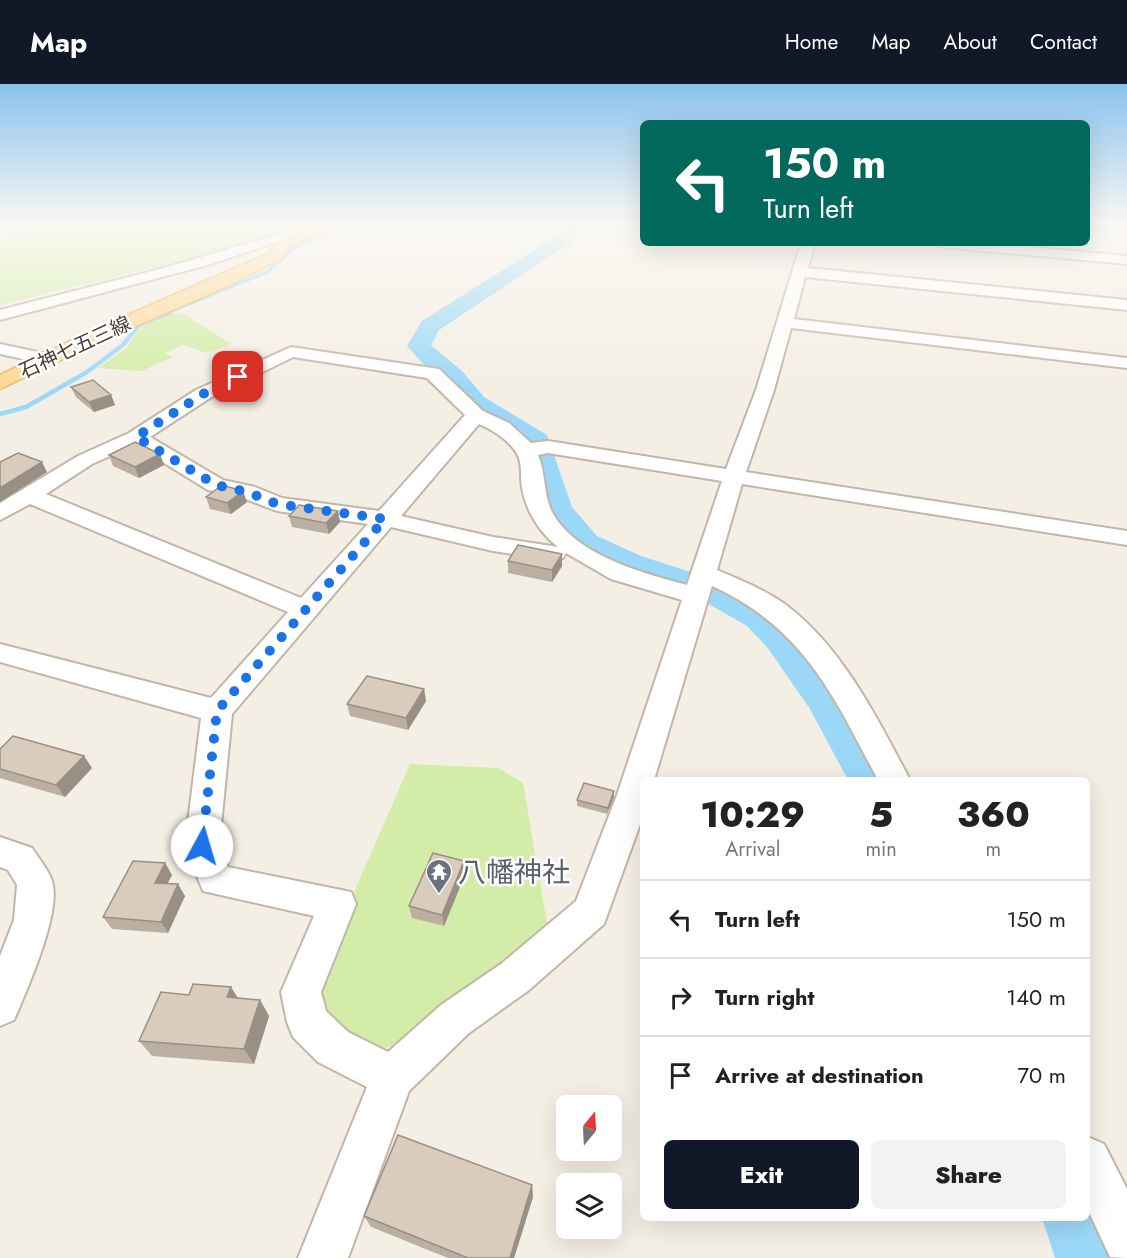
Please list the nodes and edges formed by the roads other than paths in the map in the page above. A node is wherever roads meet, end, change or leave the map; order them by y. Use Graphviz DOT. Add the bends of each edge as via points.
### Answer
graph roads {
  1 [pos="147,278"];
  2 [pos="231,278"];
  3 [pos="798,278"];
  4 [pos="856,278"];
  5 [pos="1127,306"];
  6 [pos="0,315"];
  7 [pos="786,323"];
  8 [pos="0,348"];
  9 [pos="46,359"];
  10 [pos="1127,363"];
  11 [pos="0,383"];
  12 [pos="476,415"];
  13 [pos="136,437"];
  14 [pos="535,449"];
  15 [pos="734,476"];
  16 [pos="29,495"];
  17 [pos="0,513"];
  18 [pos="385,519"];
  19 [pos="1127,538"];
  20 [pos="587,557"];
  21 [pos="701,585"];
  22 [pos="306,610"];
  23 [pos="0,653"];
  24 [pos="217,711"];
  25 [pos="892,777"];
  26 [pos="0,852"];
  27 [pos="0,1005"];
  28 [pos="393,1077"];
  29 [pos="1090,1164"];
  30 [pos="1127,1240"];
  31 [pos="324,1258"];
  1 -- 6 [label="street"];
  2 -- 9 [label="main road, 石神七五三線"];
  3 -- 7 [label="street"];
  4 -- 5 [label="street"];
  7 -- 10 [label="street"];
  7 -- 15 [label="street"];
  8 -- 9 [label="street"];
  9 -- 11 [label="main road, 石神七五三線"];
  12 -- 13 [label="street" via="433,373 291,352 203,394"];
  12 -- 14 [label="street"];
  12 -- 18 [label="street"];
  13 -- 16 [label="street" via="85,460"];
  13 -- 18 [label="street" via="216,485 277,504"];
  14 -- 15 [label="street"];
  14 -- 20 [label="street" via="531,463 533,488 542,515 563,539"];
  15 -- 19 [label="street"];
  15 -- 21 [label="street"];
  16 -- 17 [label="street"];
  16 -- 22 [label="street"];
  18 -- 20 [label="street" via="493,544"];
  18 -- 22 [label="street"];
  20 -- 21 [label="street" via="621,574"];
  21 -- 25 [label="street" via="748,593 787,620 814,648"];
  21 -- 28 [label="street" via="591,912 515,977 455,1019"];
  22 -- 24 [label="street"];
  23 -- 24 [label="street"];
  24 -- 28 [label="street" via="202,846 216,880 338,904 301,992 308,1022 333,1047"];
  26 -- 27 [label="street" via="20,859 35,883 33,920"];
  28 -- 31 [label="street"];
  29 -- 30 [label="street"];
}
